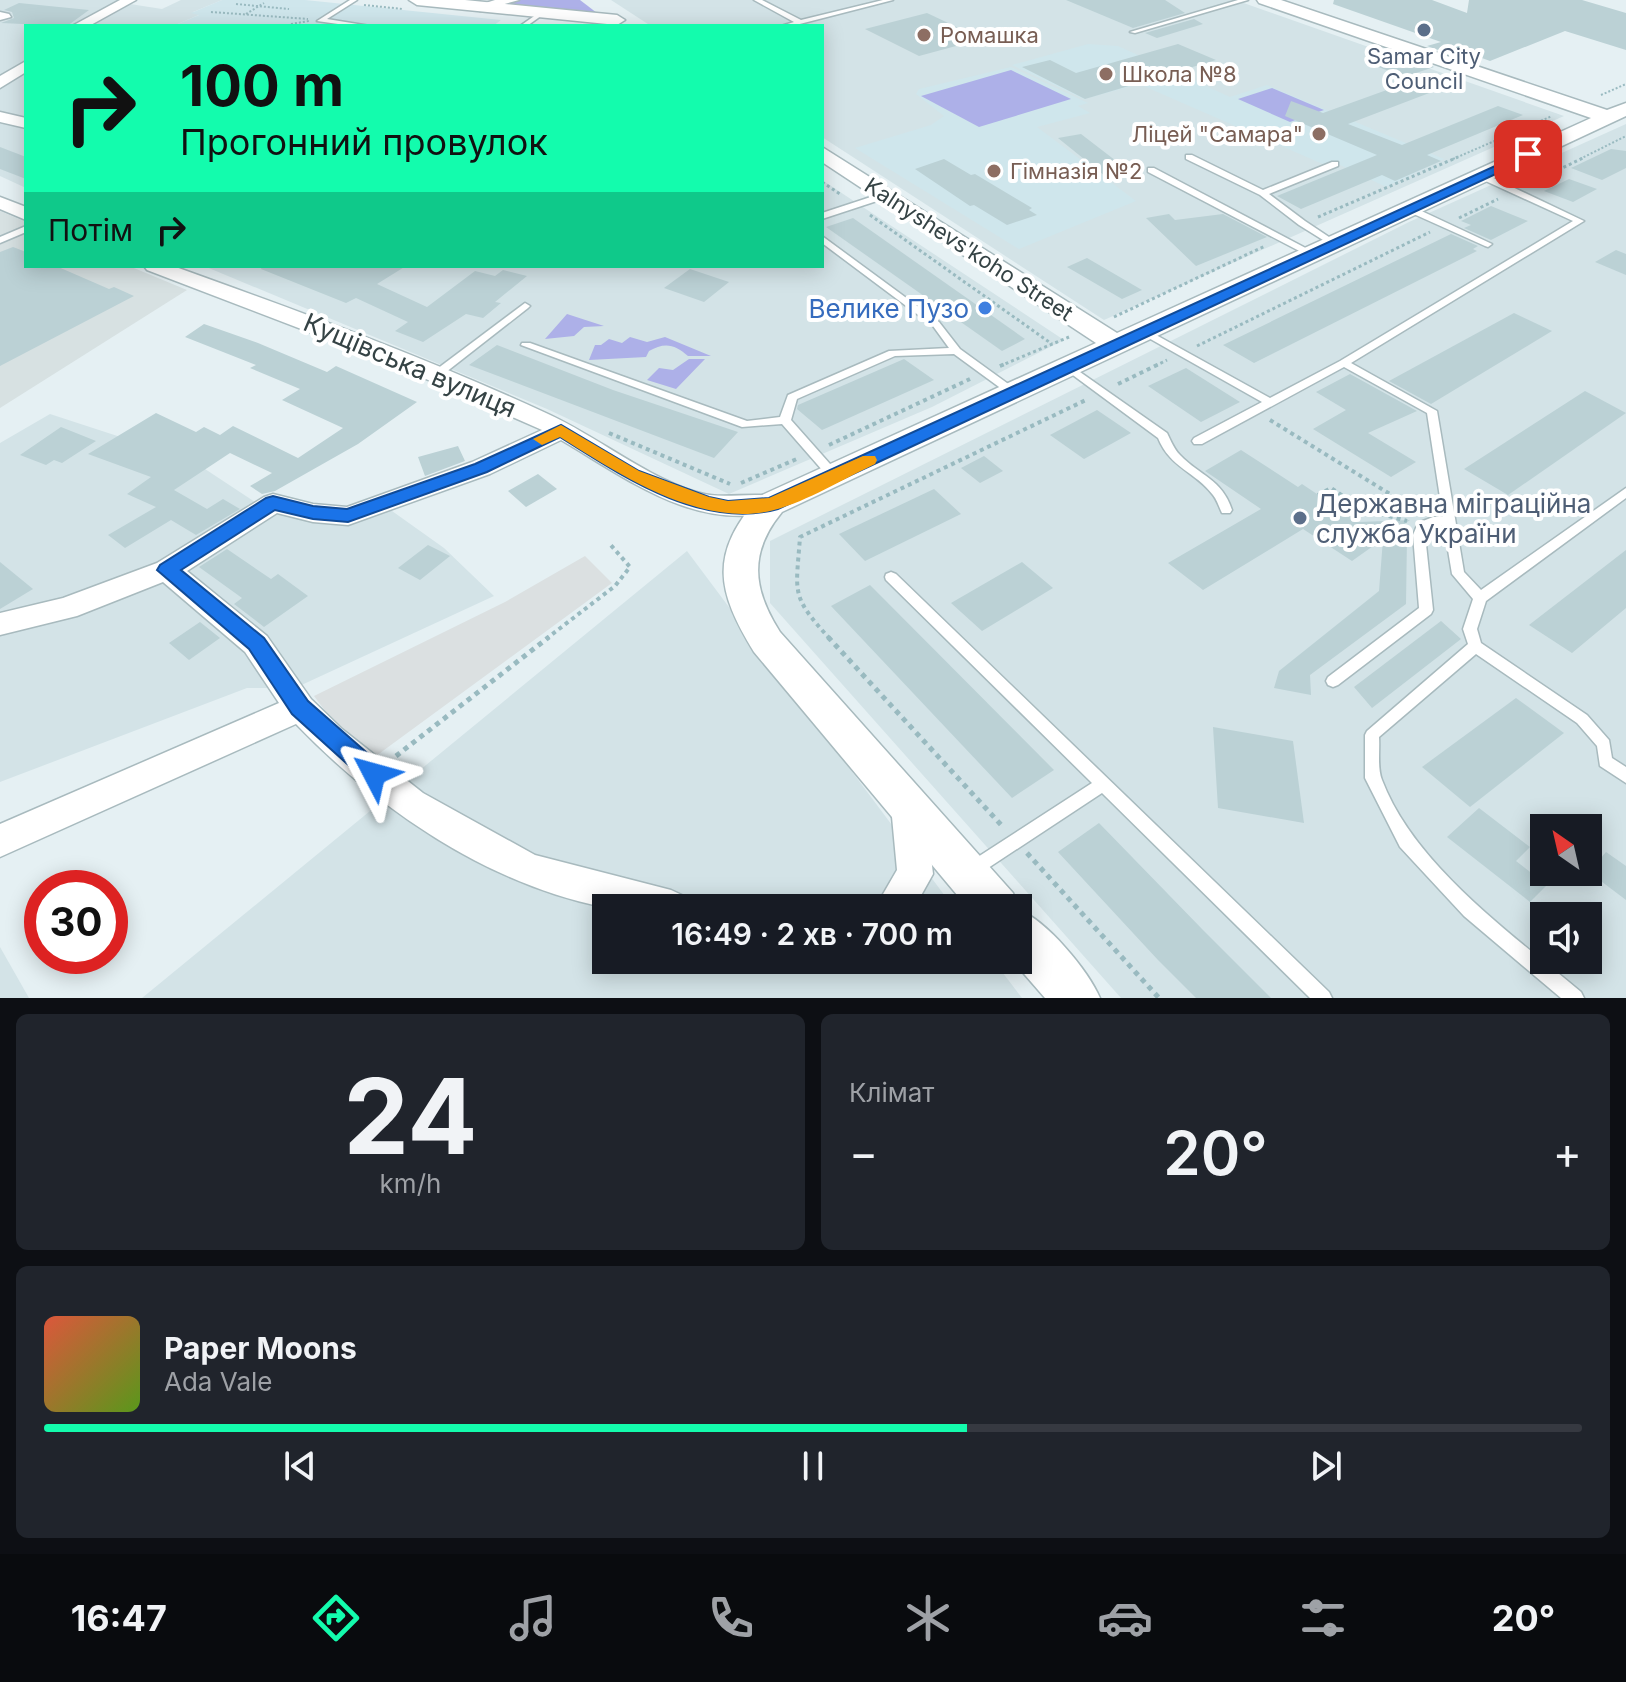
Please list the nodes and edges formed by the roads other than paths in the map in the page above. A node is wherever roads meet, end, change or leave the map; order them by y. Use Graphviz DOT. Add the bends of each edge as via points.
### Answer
graph roads {
  1 [pos="130,0"];
  2 [pos="354,0"];
  3 [pos="417,0"];
  4 [pos="513,0"];
  5 [pos="586,0"];
  6 [pos="757,0"];
  7 [pos="890,0"];
  8 [pos="1245,0"];
  9 [pos="1265,0"];
  10 [pos="1203,1"];
  11 [pos="480,7"];
  12 [pos="1219,7"];
  13 [pos="542,13"];
  14 [pos="800,22"];
  15 [pos="318,23"];
  16 [pos="622,23"];
  17 [pos="83,24"];
  18 [pos="526,24"];
  19 [pos="792,24"];
  20 [pos="1133,32"];
  21 [pos="24,66"];
  22 [pos="0,83"];
  23 [pos="1616,113"];
  24 [pos="0,117"];
  25 [pos="24,123"];
  26 [pos="824,154"];
  27 [pos="1189,157"];
  28 [pos="1335,164"];
  29 [pos="1151,170"];
  30 [pos="1482,176"];
  31 [pos="1263,193"];
  32 [pos="886,195"];
  33 [pos="0,202"];
  34 [pos="1410,209"];
  35 [pos="24,213"];
  36 [pos="824,215"];
  37 [pos="24,230"];
  38 [pos="0,240"];
  39 [pos="824,240"];
  40 [pos="1488,244"];
  41 [pos="1323,248"];
  42 [pos="160,268"];
  43 [pos="525,306"];
  44 [pos="1143,332"];
  45 [pos="1115,344"];
  46 [pos="526,345"];
  47 [pos="956,351"];
  48 [pos="1344,363"];
  49 [pos="1070,368"];
  50 [pos="437,374"];
  51 [pos="1014,393"];
  52 [pos="1270,402"];
  53 [pos="785,420"];
  54 [pos="561,430"];
  55 [pos="1198,441"];
  56 [pos="834,476"];
  57 [pos="1626,492"];
  58 [pos="771,504"];
  59 [pos="1226,510"];
  60 [pos="1450,522"];
  61 [pos="167,570"];
  62 [pos="891,577"];
  63 [pos="1480,598"];
  64 [pos="0,624"];
  65 [pos="1475,646"];
  66 [pos="1333,681"];
  67 [pos="300,708"];
  68 [pos="1626,776"];
  69 [pos="1103,784"];
  70 [pos="907,802"];
  71 [pos="0,841"];
  72 [pos="967,873"];
  73 [pos="618,894"];
  74 [pos="902,894"];
  75 [pos="985,894"];
  76 [pos="1032,948"];
  77 [pos="1076,998"];
  78 [pos="1323,998"];
  79 [pos="1575,998"];
  1 -- 17 [label="street"];
  2 -- 15 [label="lane"];
  3 -- 11 [label="street"];
  4 -- 11 [label="street"];
  5 -- 16 [label="street"];
  6 -- 14 [label="lane"];
  7 -- 14 [label="lane"];
  8 -- 12 [label="lane"];
  9 -- 23 [label="street" via="1574,106"];
  10 -- 12 [label="lane"];
  11 -- 13 [label="street"];
  12 -- 20 [label="lane"];
  13 -- 16 [label="street"];
  13 -- 18 [label="lane"];
  14 -- 19 [label="lane"];
  21 -- 22 [label="street"];
  23 -- 30 [label="street"];
  24 -- 25 [label="street"];
  26 -- 32 [label="street, Kalnyshevsʹkoho Street"];
  27 -- 31 [label="lane"];
  28 -- 31 [label="lane"];
  29 -- 41 [label="lane" via="1283,238"];
  30 -- 34 [label="street"];
  30 -- 48 [label="lane" via="1580,221"];
  31 -- 41 [label="lane" via="1302,223"];
  32 -- 36 [label="lane"];
  32 -- 45 [label="street, Kalnyshevsʹkoho Street"];
  33 -- 35 [label="street"];
  34 -- 40 [label="lane"];
  34 -- 41 [label="street"];
  37 -- 38 [label="lane"];
  39 -- 47 [label="lane" via="936,324"];
  41 -- 44 [label="street"];
  42 -- 50 [label="street, Кущівська вулиця" via="368,343"];
  43 -- 50 [label="lane"];
  44 -- 45 [label="street"];
  44 -- 52 [label="lane"];
  45 -- 49 [label="street"];
  46 -- 53 [label="lane" via="746,425"];
  47 -- 51 [label="lane"];
  47 -- 53 [label="lane" via="893,353 841,373 792,397"];
  48 -- 52 [label="lane"];
  48 -- 60 [label="lane" via="1432,411"];
  49 -- 51 [label="street"];
  49 -- 59 [label="lane" via="1163,436 1176,459 1217,490"];
  50 -- 54 [label="street, Кущівська вулиця"];
  51 -- 56 [label="street"];
  52 -- 55 [label="lane"];
  53 -- 56 [label="lane"];
  54 -- 58 [label="street, Кущівська вулиця" via="633,475 706,503"];
  54 -- 61 [label="street" via="481,468 348,516 273,503"];
  56 -- 58 [label="street"];
  57 -- 63 [label="lane"];
  58 -- 70 [label="street" via="755,521 746,544 740,584 745,606 767,642"];
  60 -- 63 [label="lane" via="1458,574"];
  60 -- 66 [label="lane" via="1428,523 1419,535 1426,610"];
  61 -- 64 [label="street" via="67,608"];
  61 -- 67 [label="street" via="256,644"];
  62 -- 69 [label="lane"];
  63 -- 65 [label="lane" via="1470,629"];
  65 -- 68 [label="lane" via="1582,719 1604,744 1605,761"];
  65 -- 79 [label="lane" via="1372,735 1373,778 1406,842 1470,910"];
  67 -- 71 [label="street"];
  67 -- 73 [label="street" via="411,804 528,870"];
  69 -- 72 [label="lane"];
  69 -- 78 [label="lane"];
  70 -- 72 [label="street"];
  70 -- 74 [label="street" via="915,874"];
  72 -- 75 [label="street"];
  76 -- 77 [label="street"];
}
